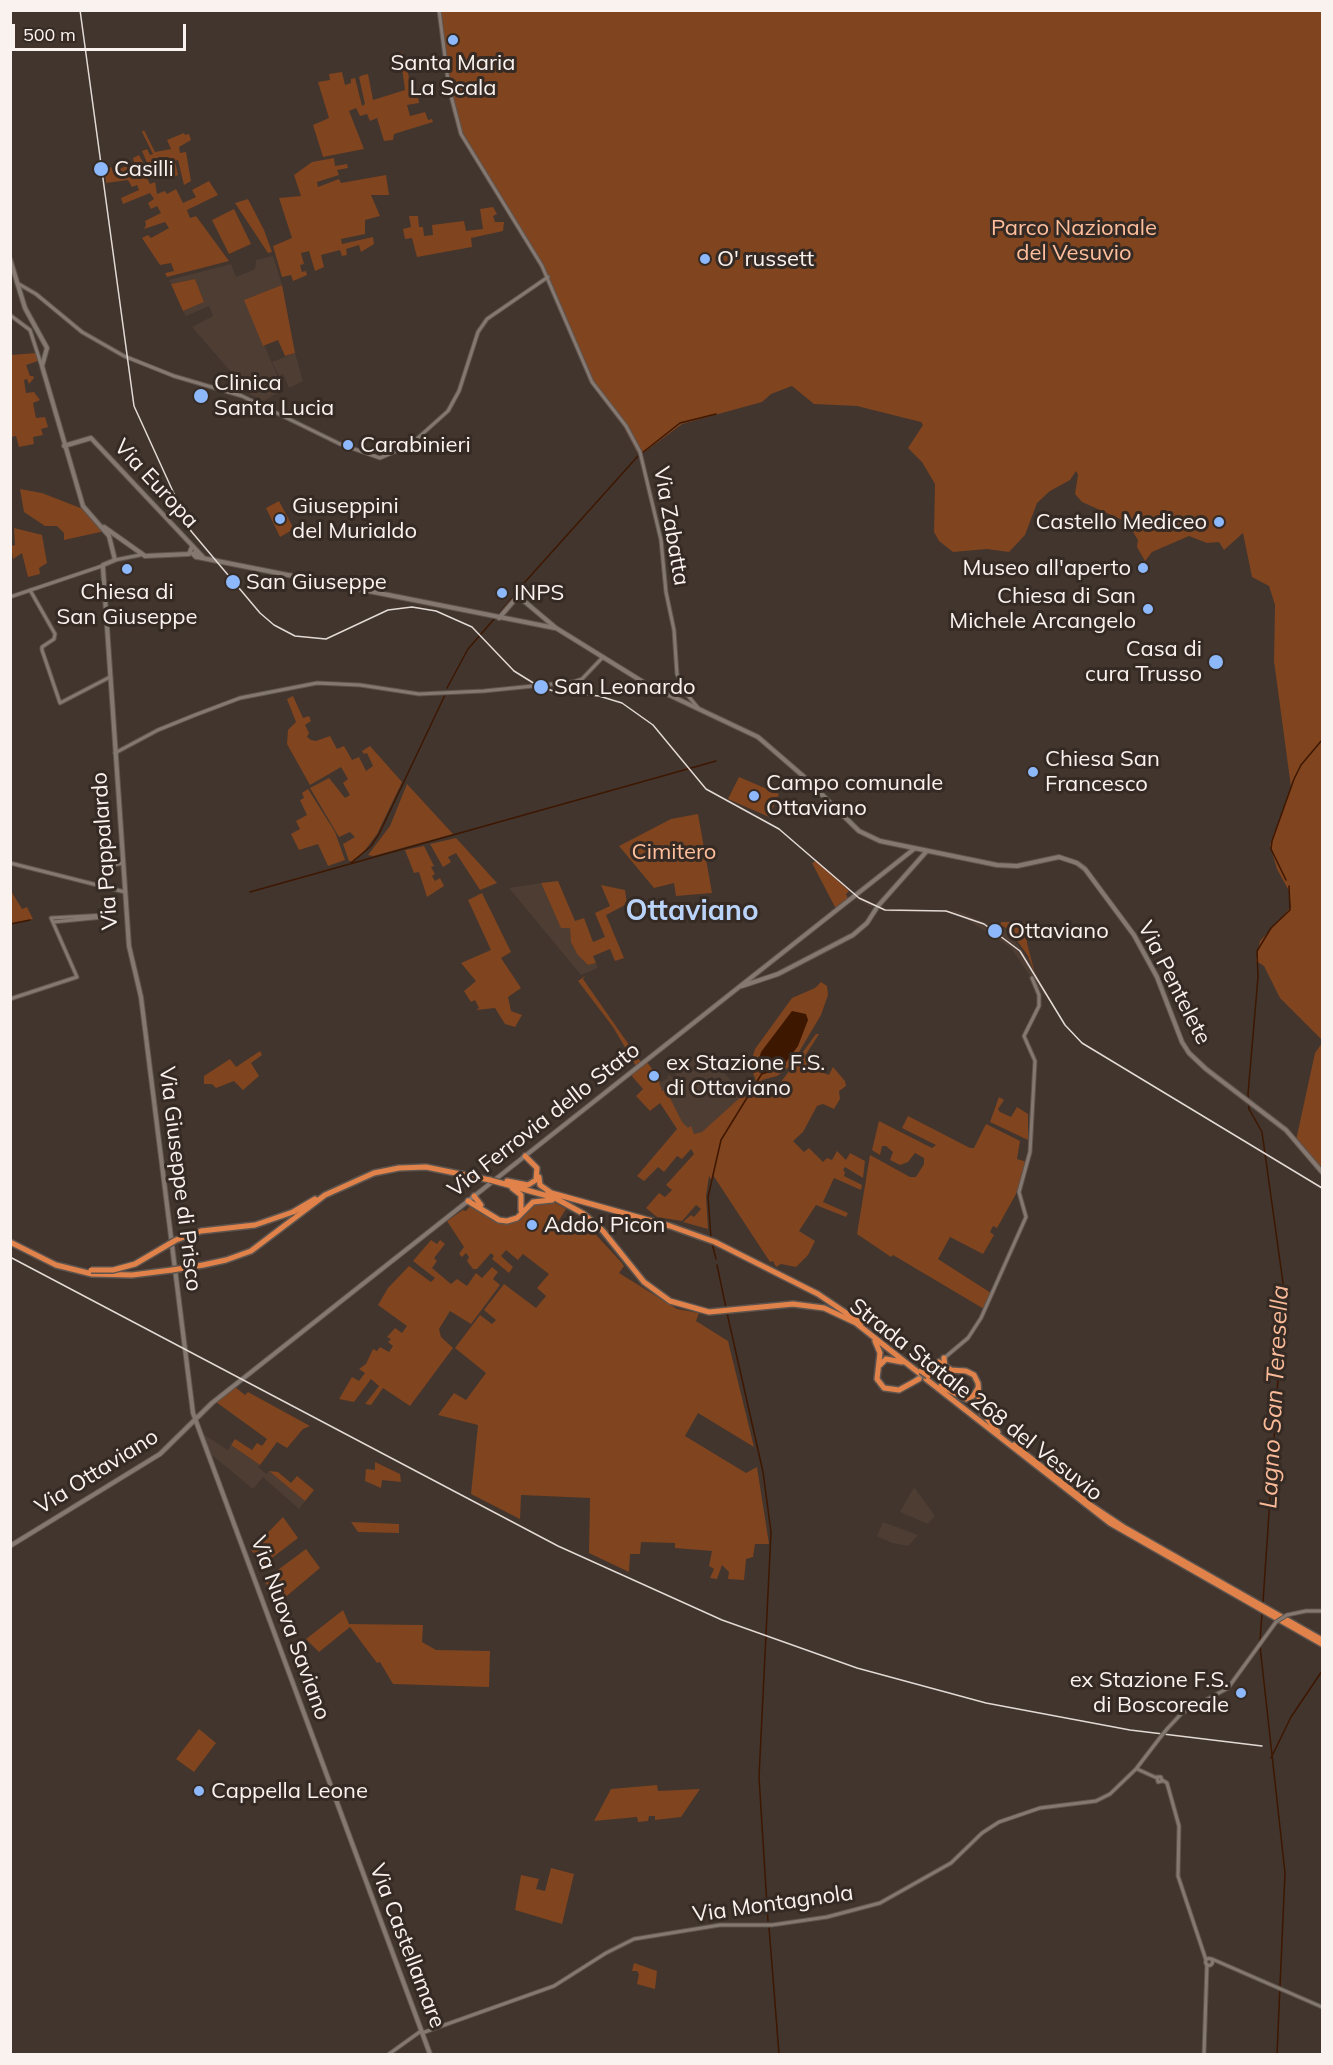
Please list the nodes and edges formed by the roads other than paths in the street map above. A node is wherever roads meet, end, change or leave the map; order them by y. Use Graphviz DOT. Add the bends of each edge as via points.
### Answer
graph roads {
  1 [pos="439,10"];
  2 [pos="10,259"];
  3 [pos="548,277"];
  4 [pos="17,283"];
  5 [pos="10,315"];
  6 [pos="42,366"];
  7 [pos="64,446"];
  8 [pos="103,526"];
  9 [pos="191,546"];
  10 [pos="181,553"];
  11 [pos="140,555"];
  12 [pos="196,555"];
  13 [pos="115,560"];
  14 [pos="103,565"];
  15 [pos="30,590"];
  16 [pos="10,597"];
  17 [pos="497,617"];
  18 [pos="556,628"];
  19 [pos="604,657"];
  20 [pos="110,678"];
  21 [pos="699,709"];
  22 [pos="115,753"];
  23 [pos="914,849"];
  24 [pos="927,852"];
  25 [pos="10,863"];
  26 [pos="123,863"];
  27 [pos="109,887"];
  28 [pos="125,892"];
  29 [pos="52,920"];
  30 [pos="129,946"];
  31 [pos="1032,978"];
  32 [pos="742,985"];
  33 [pos="10,999"];
  34 [pos="527,1154"];
  35 [pos="436,1166"];
  36 [pos="1323,1172"];
  37 [pos="490,1179"];
  38 [pos="502,1182"];
  39 [pos="474,1196"];
  40 [pos="561,1199"];
  41 [pos="468,1201"];
  42 [pos="17,1244"];
  43 [pos="840,1310"];
  44 [pos="848,1318"];
  45 [pos="944,1358"];
  46 [pos="934,1366"];
  47 [pos="878,1368"];
  48 [pos="944,1369"];
  49 [pos="922,1376"];
  50 [pos="941,1386"];
  51 [pos="978,1387"];
  52 [pos="195,1418"];
  53 [pos="998,1432"];
  54 [pos="10,1546"];
  55 [pos="1320,1611"];
  56 [pos="1323,1642"];
  57 [pos="1140,1764"];
  58 [pos="1136,1769"];
  59 [pos="1148,1772"];
  60 [pos="353,1849"];
  61 [pos="1210,1962"];
  62 [pos="1323,2007"];
  63 [pos="421,2032"];
  64 [pos="389,2055"];
  65 [pos="430,2055"];
  66 [pos="1204,2055"];
  1 -- 3 [label="street, Via Zabatta" via="449,88 461,134"];
  2 -- 4 [label="main road"];
  3 -- 4 [label="street" via="487,319 478,332 456,400 441,419 410,445 389,456 373,458 242,396 123,356 82,332"];
  3 -- 21 [label="street, Via Zabatta" via="592,382 626,426 640,452 661,539 677,674"];
  4 -- 6 [label="main road" via="25,308 47,348"];
  5 -- 6 [label="street" via="29,329"];
  6 -- 7 [label="main road"];
  7 -- 8 [label="main road" via="83,506"];
  7 -- 9 [label="main road, Via Europa" via="91,438"];
  8 -- 11 [label="main road"];
  8 -- 13 [label="main road"];
  9 -- 10 [label="main road" via="190,554"];
  9 -- 12 [label="main road, Via Europa"];
  10 -- 11 [label="main road"];
  10 -- 12 [label="main road"];
  11 -- 13 [label="street"];
  12 -- 17 [label="main road, Via Europa"];
  13 -- 14 [label="main road"];
  14 -- 15 [label="street"];
  14 -- 20 [label="main road, Via Pappalardo"];
  15 -- 16 [label="street"];
  15 -- 20 [label="street" via="55,634 42,650 60,704"];
  17 -- 18 [label="main road"];
  17 -- 18 [label="main road" via="518,596"];
  18 -- 19 [label="main road"];
  19 -- 21 [label="main road" via="648,685"];
  19 -- 22 [label="street" via="582,679 573,682 484,691 423,694 315,683 240,698 158,730"];
  20 -- 22 [label="main road, Via Pappalardo"];
  21 -- 23 [label="main road" via="758,737 859,831"];
  22 -- 26 [label="main road, Via Pappalardo"];
  23 -- 24 [label="main road"];
  23 -- 32 [label="main road, Via Ferrovia dello Stato"];
  24 -- 32 [label="main road" via="853,935 778,974"];
  24 -- 36 [label="main road, Via Pentelete" via="1005,866 1059,857 1085,869 1134,935 1157,977 1185,1047 1206,1069 1286,1130"];
  25 -- 27 [label="street"];
  26 -- 27 [label="street" via="104,867"];
  26 -- 28 [label="main road, Via Pappalardo"];
  27 -- 28 [label="street"];
  28 -- 30 [label="main road, Via Pappalardo"];
  29 -- 29 [label="street" via="92,919 106,915"];
  29 -- 33 [label="street" via="77,978"];
  30 -- 52 [label="main road, Via Giuseppe di Prisco" via="141,997"];
  31 -- 45 [label="street" via="1039,995 1039,1009 1024,1036 1035,1061 1030,1152 1019,1192 1026,1217 977,1324 965,1341"];
  32 -- 34 [label="main road, Via Ferrovia dello Stato"];
  34 -- 38 [label="highway" via="537,1168 536,1180 528,1185"];
  34 -- 39 [label="main road, Via Ferrovia dello Stato"];
  34 -- 40 [label="highway" via="538,1168 540,1185"];
  35 -- 37 [label="highway, Strada Statale 268 del Vesuvio"];
  35 -- 37 [label="highway, Strada Statale 268 del Vesuvio"];
  35 -- 42 [label="highway, Strada Statale 268 del Vesuvio, bridge" via="399,1165 365,1173 292,1212 255,1225 190,1234 135,1264 113,1270 91,1270 57,1262"];
  35 -- 42 [label="highway, Strada Statale 268 del Vesuvio, bridge" via="399,1168 360,1178 325,1196 251,1251 203,1265 132,1275 92,1274 56,1265"];
  37 -- 38 [label="highway, Strada Statale 268 del Vesuvio, bridge"];
  38 -- 39 [label="highway" via="521,1195 522,1206 513,1218 499,1218"];
  38 -- 40 [label="highway, Strada Statale 268 del Vesuvio"];
  39 -- 41 [label="main road, Via Ferrovia dello Stato"];
  40 -- 41 [label="highway" via="538,1200 517,1218 507,1221"];
  40 -- 43 [label="highway, Strada Statale 268 del Vesuvio" via="708,1239 804,1286"];
  40 -- 43 [label="highway, Strada Statale 268 del Vesuvio" via="596,1223 644,1282 660,1296 680,1305 720,1312 803,1304"];
  41 -- 52 [label="main road, Via Ferrovia dello Stato"];
  43 -- 44 [label="highway, Strada Statale 268 del Vesuvio"];
  43 -- 49 [label="highway, Strada Statale 268 del Vesuvio"];
  44 -- 47 [label="highway" via="876,1342 880,1353"];
  44 -- 49 [label="highway, Strada Statale 268 del Vesuvio"];
  45 -- 46 [label="street"];
  45 -- 48 [label="highway"];
  46 -- 48 [label="highway"];
  46 -- 48 [label="highway"];
  46 -- 49 [label="street"];
  47 -- 49 [label="highway" via="886,1359 895,1359"];
  47 -- 49 [label="highway" via="877,1379 891,1391"];
  48 -- 51 [label="highway" via="972,1374"];
  49 -- 50 [label="highway, Strada Statale 268 del Vesuvio"];
  49 -- 56 [label="highway, Strada Statale 268 del Vesuvio" via="1110,1523"];
  50 -- 51 [label="highway" via="966,1399"];
  50 -- 53 [label="highway, Strada Statale 268 del Vesuvio"];
  51 -- 53 [label="highway" via="980,1410"];
  52 -- 54 [label="main road, Via Ottaviano" via="160,1454"];
  52 -- 60 [label="main road, Via Nuova Saviano"];
  53 -- 56 [label="highway, Strada Statale 268 del Vesuvio" via="1112,1520"];
  55 -- 57 [label="street, Via Montagnola, bridge" via="1287,1615 1276,1622 1232,1684 1182,1713"];
  57 -- 58 [label="street, Via Montagnola"];
  57 -- 59 [label="street"];
  58 -- 59 [label="street"];
  58 -- 63 [label="street, Via Montagnola" via="1119,1787 1096,1801 1040,1808 999,1822 951,1863 873,1906 772,1925 720,1925 630,1941 554,1986"];
  59 -- 61 [label="street" via="1159,1782 1167,1783 1179,1826 1178,1876"];
  60 -- 63 [label="main road, Via Castellamare"];
  61 -- 62 [label="street"];
  61 -- 66 [label="street"];
  63 -- 64 [label="street, Via Montagnola"];
  63 -- 65 [label="main road, Via Castellamare"];
}
